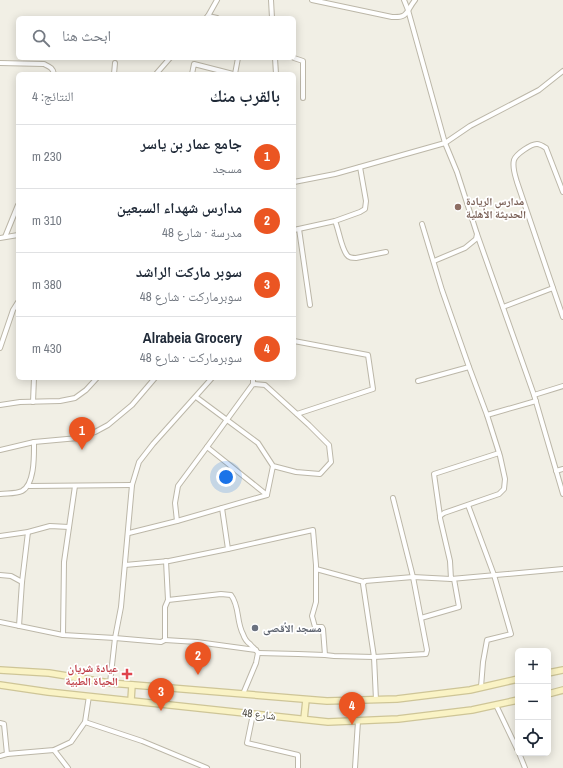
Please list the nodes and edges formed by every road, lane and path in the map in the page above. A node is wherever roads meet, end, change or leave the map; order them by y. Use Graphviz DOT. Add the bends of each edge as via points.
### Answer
graph roads {
  1 [pos="217,0"];
  2 [pos="272,0"];
  3 [pos="312,0"];
  4 [pos="404,0"];
  5 [pos="415,0"];
  6 [pos="408,10"];
  7 [pos="208,16"];
  8 [pos="272,16"];
  9 [pos="296,59"];
  10 [pos="168,60"];
  11 [pos="238,60"];
  12 [pos="275,60"];
  13 [pos="0,63"];
  14 [pos="115,63"];
  15 [pos="563,70"];
  16 [pos="54,72"];
  17 [pos="114,72"];
  18 [pos="158,72"];
  19 [pos="192,72"];
  20 [pos="226,72"];
  21 [pos="234,72"];
  22 [pos="276,72"];
  23 [pos="303,98"];
  24 [pos="445,143"];
  25 [pos="360,167"];
  26 [pos="296,182"];
  27 [pos="563,192"];
  28 [pos="16,210"];
  29 [pos="335,221"];
  30 [pos="422,224"];
  31 [pos="296,229"];
  32 [pos="477,234"];
  33 [pos="16,235"];
  34 [pos="5,237"];
  35 [pos="0,238"];
  36 [pos="386,252"];
  37 [pos="434,261"];
  38 [pos="553,288"];
  39 [pos="310,305"];
  40 [pos="16,306"];
  41 [pos="502,307"];
  42 [pos="563,317"];
  43 [pos="296,341"];
  44 [pos="0,347"];
  45 [pos="469,367"];
  46 [pos="34,380"];
  47 [pos="95,380"];
  48 [pos="153,380"];
  49 [pos="210,380"];
  50 [pos="253,380"];
  51 [pos="418,381"];
  52 [pos="253,384"];
  53 [pos="563,386"];
  54 [pos="534,395"];
  55 [pos="196,397"];
  56 [pos="536,401"];
  57 [pos="33,402"];
  58 [pos="0,405"];
  59 [pos="297,414"];
  60 [pos="487,415"];
  61 [pos="227,419"];
  62 [pos="34,442"];
  63 [pos="207,447"];
  64 [pos="0,450"];
  65 [pos="499,453"];
  66 [pos="273,466"];
  67 [pos="563,469"];
  68 [pos="556,471"];
  69 [pos="132,485"];
  70 [pos="29,486"];
  71 [pos="75,486"];
  72 [pos="0,494"];
  73 [pos="563,494"];
  74 [pos="267,495"];
  75 [pos="393,498"];
  76 [pos="468,505"];
  77 [pos="222,508"];
  78 [pos="440,516"];
  79 [pos="177,521"];
  80 [pos="69,527"];
  81 [pos="28,532"];
  82 [pos="128,533"];
  83 [pos="0,536"];
  84 [pos="228,548"];
  85 [pos="166,561"];
  86 [pos="125,565"];
  87 [pos="563,568"];
  88 [pos="316,569"];
  89 [pos="0,575"];
  90 [pos="494,575"];
  91 [pos="413,577"];
  92 [pos="452,579"];
  93 [pos="22,582"];
  94 [pos="364,582"];
  95 [pos="168,600"];
  96 [pos="421,618"];
  97 [pos="0,622"];
  98 [pos="19,626"];
  99 [pos="63,635"];
  100 [pos="115,638"];
  101 [pos="165,640"];
  102 [pos="258,652"];
  103 [pos="325,655"];
  104 [pos="374,657"];
  105 [pos="0,670"];
  106 [pos="563,670"];
  107 [pos="551,672"];
  108 [pos="515,681"];
  109 [pos="110,683"];
  110 [pos="0,685"];
  111 [pos="132,685"];
  112 [pos="481,687"];
  113 [pos="563,690"];
  114 [pos="551,693"];
  115 [pos="242,694"];
  116 [pos="89,696"];
  117 [pos="131,700"];
  118 [pos="306,700"];
  119 [pos="376,700"];
  120 [pos="515,701"];
  121 [pos="496,705"];
  122 [pos="252,714"];
  123 [pos="304,719"];
  124 [pos="358,721"];
  125 [pos="85,722"];
  126 [pos="0,723"];
  127 [pos="515,746"];
  128 [pos="54,750"];
  129 [pos="7,754"];
  130 [pos="0,756"];
  131 [pos="520,756"];
  132 [pos="68,768"];
  133 [pos="207,768"];
  134 [pos="298,768"];
  135 [pos="356,768"];
  136 [pos="524,768"];
  1 -- 7 [label="street"];
  2 -- 8 [label="street"];
  3 -- 6 [label="street" via="400,18 406,15"];
  4 -- 6 [label="street"];
  5 -- 6 [label="street"];
  6 -- 24 [label="street"];
  9 -- 23 [label="street" via="303,61"];
  10 -- 18 [label="street"];
  11 -- 21 [label="street"];
  12 -- 22 [label="street"];
  13 -- 16 [label="street" via="44,64 50,66"];
  14 -- 17 [label="street"];
  15 -- 24 [label="street" via="539,90 470,126"];
  19 -- 20 [label="street" via="194,64"];
  24 -- 25 [label="street"];
  24 -- 32 [label="street"];
  25 -- 26 [label="street"];
  25 -- 29 [label="street" via="365,209"];
  27 -- 38 [label="street" via="546,148 535,144 520,152 514,159 517,182"];
  28 -- 34 [label="street"];
  29 -- 31 [label="street"];
  29 -- 36 [label="street" via="344,250 350,258"];
  30 -- 37 [label="street"];
  31 -- 39 [label="street"];
  32 -- 37 [label="street" via="476,239 465,248"];
  32 -- 41 [label="street"];
  33 -- 34 [label="street"];
  34 -- 35 [label="street"];
  37 -- 45 [label="street"];
  38 -- 41 [label="street"];
  38 -- 42 [label="street"];
  40 -- 44 [label="street"];
  41 -- 54 [label="street"];
  43 -- 59 [label="street" via="368,356 373,389"];
  45 -- 51 [label="street"];
  45 -- 60 [label="street"];
  46 -- 57 [label="street"];
  47 -- 57 [label="street" via="75,398"];
  48 -- 62 [label="street" via="132,405 108,425 95,432 78,438"];
  49 -- 55 [label="street"];
  50 -- 52 [label="street"];
  52 -- 59 [label="street" via="265,385"];
  52 -- 61 [label="street"];
  53 -- 54 [label="street"];
  54 -- 56 [label="street"];
  55 -- 61 [label="street"];
  55 -- 69 [label="street" via="139,462"];
  56 -- 60 [label="street"];
  56 -- 68 [label="street"];
  57 -- 58 [label="street"];
  59 -- 66 [label="street" via="329,445 331,462 320,474 296,472"];
  60 -- 65 [label="street"];
  61 -- 63 [label="street"];
  61 -- 66 [label="street" via="258,443"];
  62 -- 64 [label="street"];
  62 -- 70 [label="street"];
  63 -- 74 [label="street"];
  63 -- 79 [label="street" via="178,486 175,503"];
  65 -- 76 [label="street" via="505,479 504,489 499,494"];
  65 -- 78 [label="street" via="434,474"];
  66 -- 74 [label="street"];
  67 -- 68 [label="street"];
  68 -- 73 [label="street"];
  69 -- 71 [label="street"];
  69 -- 82 [label="street"];
  70 -- 71 [label="street"];
  70 -- 72 [label="street" via="16,493"];
  71 -- 80 [label="street"];
  74 -- 77 [label="street"];
  75 -- 91 [label="street"];
  76 -- 78 [label="street"];
  76 -- 90 [label="street"];
  77 -- 79 [label="street"];
  77 -- 84 [label="street"];
  78 -- 92 [label="street"];
  79 -- 82 [label="street"];
  80 -- 81 [label="street" via="50,526"];
  80 -- 99 [label="street" via="64,562"];
  81 -- 83 [label="street"];
  81 -- 93 [label="street"];
  82 -- 86 [label="street"];
  84 -- 85 [label="street"];
  84 -- 88 [label="street" via="313,530"];
  85 -- 86 [label="street"];
  85 -- 95 [label="street"];
  86 -- 100 [label="street"];
  87 -- 90 [label="street"];
  88 -- 94 [label="street"];
  88 -- 103 [label="street" via="316,602 312,616 315,627 323,629"];
  89 -- 93 [label="street" via="11,576"];
  90 -- 92 [label="street"];
  90 -- 112 [label="street" via="511,634 487,640"];
  91 -- 92 [label="street"];
  91 -- 94 [label="street"];
  91 -- 96 [label="street"];
  92 -- 96 [label="street" via="459,607"];
  93 -- 98 [label="street"];
  94 -- 104 [label="street"];
  95 -- 101 [label="street" via="165,607"];
  95 -- 102 [label="street" via="231,595 236,601 243,635"];
  96 -- 104 [label="street" via="426,654"];
  97 -- 98 [label="street"];
  98 -- 99 [label="street"];
  99 -- 100 [label="street"];
  100 -- 101 [label="street" via="161,642"];
  100 -- 109 [label="street"];
  101 -- 102 [label="street" via="197,642"];
  102 -- 103 [label="street"];
  102 -- 115 [label="street" via="256,663"];
  103 -- 104 [label="street"];
  104 -- 119 [label="street"];
  105 -- 109 [label="main road, شارع 48" via="49,673"];
  106 -- 107 [label="main road"];
  108 -- 112 [label="main road, شارع 48"];
  109 -- 111 [label="main road, شارع 48"];
  110 -- 116 [label="main road, شارع 48"];
  111 -- 115 [label="main road, شارع 48"];
  111 -- 117 [label="main road"];
  112 -- 119 [label="main road, شارع 48"];
  113 -- 114 [label="main road"];
  115 -- 118 [label="main road, شارع 48"];
  116 -- 117 [label="main road, شارع 48"];
  116 -- 125 [label="street"];
  117 -- 122 [label="main road, شارع 48"];
  118 -- 119 [label="main road, شارع 48"];
  118 -- 123 [label="main road"];
  120 -- 121 [label="main road, شارع 48"];
  121 -- 124 [label="main road, شارع 48" via="398,719"];
  121 -- 127 [label="street"];
  122 -- 123 [label="main road, شارع 48"];
  122 -- 134 [label="street" via="247,743 298,755"];
  123 -- 124 [label="main road, شارع 48" via="328,722"];
  124 -- 135 [label="street"];
  125 -- 128 [label="street" via="71,742"];
  125 -- 133 [label="street" via="142,741"];
  126 -- 129 [label="street" via="4,724"];
  128 -- 129 [label="street"];
  128 -- 132 [label="street"];
  129 -- 130 [label="street"];
  131 -- 136 [label="street"];
}
